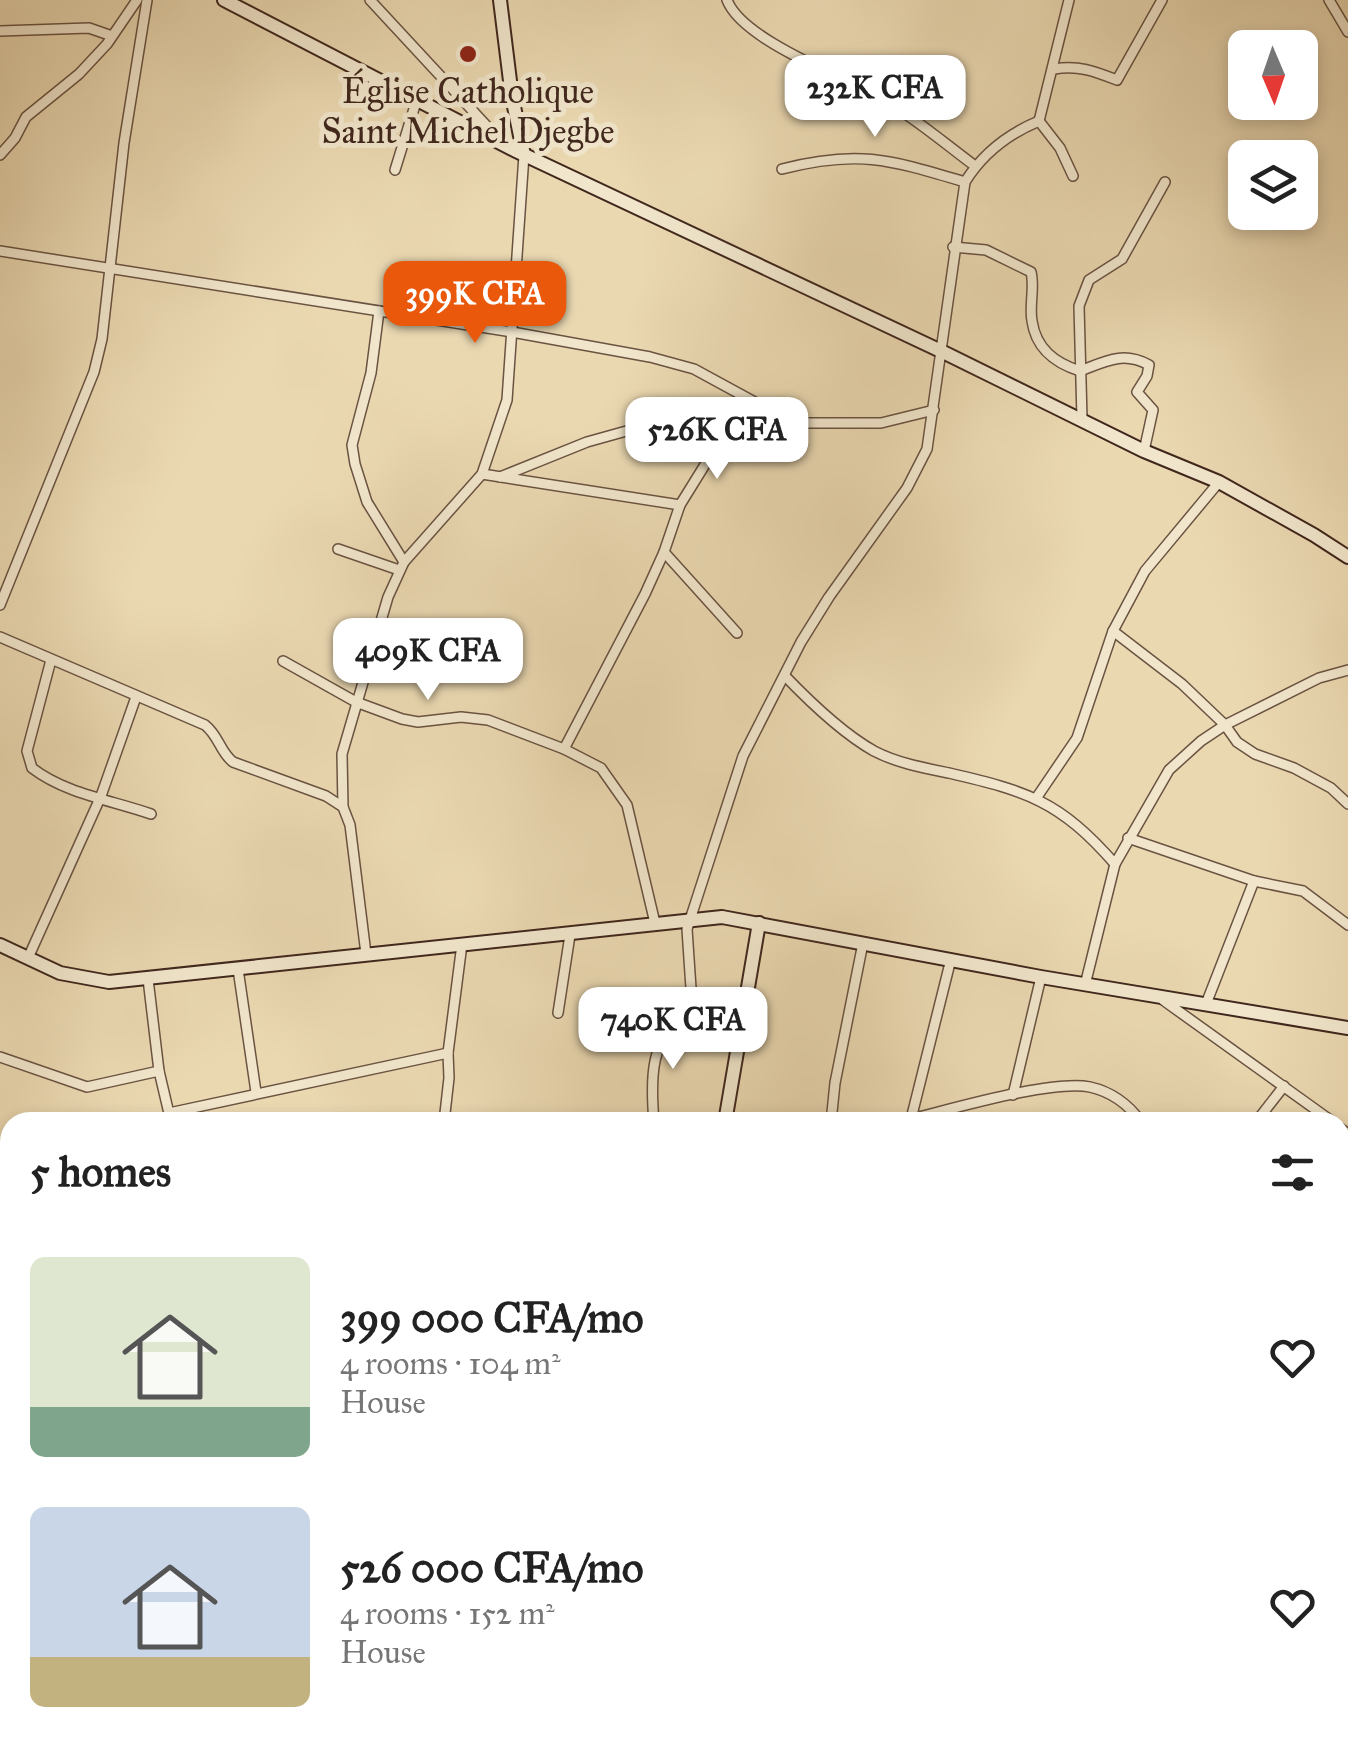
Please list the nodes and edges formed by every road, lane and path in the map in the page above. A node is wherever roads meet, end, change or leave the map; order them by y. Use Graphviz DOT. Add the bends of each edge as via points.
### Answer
graph roads {
  1 [pos="138,0"];
  2 [pos="147,0"];
  3 [pos="224,0"];
  4 [pos="370,0"];
  5 [pos="500,0"];
  6 [pos="727,0"];
  7 [pos="1068,0"];
  8 [pos="1162,0"];
  9 [pos="1329,0"];
  10 [pos="0,31"];
  11 [pos="1348,32"];
  12 [pos="112,36"];
  13 [pos="1054,69"];
  14 [pos="417,100"];
  15 [pos="1039,121"];
  16 [pos="504,144"];
  17 [pos="524,154"];
  18 [pos="0,155"];
  19 [pos="975,166"];
  20 [pos="395,170"];
  21 [pos="782,170"];
  22 [pos="1073,176"];
  23 [pos="965,182"];
  24 [pos="1165,182"];
  25 [pos="953,247"];
  26 [pos="0,251"];
  27 [pos="110,268"];
  28 [pos="378,311"];
  29 [pos="512,332"];
  30 [pos="943,352"];
  31 [pos="1080,372"];
  32 [pos="743,403"];
  33 [pos="934,410"];
  34 [pos="1082,419"];
  35 [pos="1144,451"];
  36 [pos="482,474"];
  37 [pos="500,477"];
  38 [pos="1219,482"];
  39 [pos="680,505"];
  40 [pos="338,549"];
  41 [pos="664,552"];
  42 [pos="1348,558"];
  43 [pos="402,566"];
  44 [pos="0,605"];
  45 [pos="1113,631"];
  46 [pos="737,633"];
  47 [pos="0,637"];
  48 [pos="51,660"];
  49 [pos="283,660"];
  50 [pos="1348,670"];
  51 [pos="785,676"];
  52 [pos="136,697"];
  53 [pos="356,702"];
  54 [pos="1225,725"];
  55 [pos="564,749"];
  56 [pos="100,796"];
  57 [pos="1037,798"];
  58 [pos="1348,804"];
  59 [pos="342,806"];
  60 [pos="151,814"];
  61 [pos="1128,838"];
  62 [pos="1115,864"];
  63 [pos="1254,880"];
  64 [pos="692,918"];
  65 [pos="655,923"];
  66 [pos="759,923"];
  67 [pos="1348,925"];
  68 [pos="570,935"];
  69 [pos="862,943"];
  70 [pos="462,944"];
  71 [pos="0,945"];
  72 [pos="366,954"];
  73 [pos="28,958"];
  74 [pos="951,959"];
  75 [pos="238,969"];
  76 [pos="1041,978"];
  77 [pos="148,980"];
  78 [pos="1085,985"];
  79 [pos="1160,998"];
  80 [pos="1206,1004"];
  81 [pos="558,1013"];
  82 [pos="693,1018"];
  83 [pos="742,1018"];
  84 [pos="1348,1028"];
  85 [pos="448,1052"];
  86 [pos="0,1057"];
  87 [pos="159,1071"];
  88 [pos="1284,1086"];
  89 [pos="256,1092"];
  90 [pos="1014,1095"];
  91 [pos="169,1112"];
  92 [pos="190,1112"];
  93 [pos="445,1112"];
  94 [pos="654,1112"];
  95 [pos="726,1112"];
  96 [pos="832,1112"];
  97 [pos="913,1112"];
  98 [pos="941,1112"];
  99 [pos="1130,1112"];
  100 [pos="1264,1112"];
  101 [pos="1319,1112"];
  1 -- 12 [label="street"];
  2 -- 27 [label="street"];
  3 -- 14 [label="street"];
  4 -- 16 [label="street"];
  5 -- 17 [label="street"];
  6 -- 19 [label="street" via="742,23 883,100"];
  7 -- 13 [label="street"];
  8 -- 13 [label="street" via="1117,80 1092,69"];
  9 -- 11 [label="street"];
  10 -- 12 [label="street" via="89,28"];
  12 -- 18 [label="street" via="79,74 26,116"];
  13 -- 15 [label="street"];
  14 -- 16 [label="street"];
  14 -- 20 [label="street"];
  15 -- 19 [label="street" via="1013,132"];
  15 -- 22 [label="street"];
  16 -- 17 [label="street"];
  17 -- 29 [label="street"];
  17 -- 30 [label="street"];
  19 -- 23 [label="street"];
  21 -- 23 [label="street" via="848,156"];
  23 -- 25 [label="street"];
  24 -- 31 [label="street" via="1122,259 1089,280 1079,306"];
  25 -- 30 [label="street"];
  25 -- 31 [label="street" via="986,250 1031,272 1032,321 1041,346"];
  26 -- 27 [label="street"];
  27 -- 28 [label="street"];
  27 -- 44 [label="street" via="94,372"];
  28 -- 29 [label="street"];
  28 -- 43 [label="street" via="352,445 367,502"];
  29 -- 32 [label="street" via="678,364 710,377"];
  29 -- 36 [label="street" via="510,386"];
  30 -- 33 [label="street"];
  30 -- 34 [label="street"];
  31 -- 34 [label="street"];
  31 -- 35 [label="street" via="1133,356 1149,364 1137,392 1153,410"];
  32 -- 33 [label="street" via="804,425 882,423"];
  32 -- 37 [label="street" via="587,442"];
  32 -- 39 [label="street"];
  33 -- 51 [label="street" via="927,449 907,488 828,597"];
  34 -- 35 [label="street"];
  35 -- 38 [label="street"];
  36 -- 37 [label="street"];
  36 -- 43 [label="street"];
  37 -- 39 [label="street"];
  38 -- 42 [label="street"];
  38 -- 45 [label="street" via="1145,571"];
  39 -- 41 [label="street"];
  40 -- 43 [label="street"];
  41 -- 46 [label="street"];
  41 -- 55 [label="street"];
  43 -- 53 [label="street"];
  45 -- 54 [label="street"];
  45 -- 57 [label="street" via="1077,738"];
  47 -- 48 [label="street"];
  48 -- 52 [label="street"];
  48 -- 56 [label="street" via="28,760 73,791"];
  49 -- 53 [label="street"];
  50 -- 54 [label="street"];
  51 -- 57 [label="street" via="874,751"];
  51 -- 64 [label="street" via="743,756"];
  52 -- 56 [label="street"];
  52 -- 59 [label="street" via="204,725 232,762"];
  53 -- 55 [label="street" via="418,722 488,720"];
  53 -- 59 [label="street" via="342,754"];
  54 -- 58 [label="street" via="1255,754 1294,768"];
  54 -- 61 [label="street" via="1169,770"];
  55 -- 65 [label="street" via="601,768 623,796"];
  56 -- 60 [label="street"];
  56 -- 73 [label="street"];
  57 -- 62 [label="street" via="1086,830"];
  59 -- 72 [label="street"];
  61 -- 62 [label="street"];
  61 -- 63 [label="street"];
  62 -- 78 [label="street"];
  63 -- 67 [label="street" via="1302,892"];
  63 -- 80 [label="street"];
  64 -- 65 [label="street"];
  64 -- 66 [label="street"];
  64 -- 82 [label="street" via="687,933"];
  65 -- 68 [label="street"];
  66 -- 69 [label="street"];
  66 -- 83 [label="street"];
  68 -- 70 [label="street"];
  68 -- 81 [label="street"];
  69 -- 74 [label="street"];
  69 -- 96 [label="street"];
  70 -- 72 [label="street"];
  70 -- 85 [label="street"];
  71 -- 73 [label="street"];
  72 -- 75 [label="street"];
  73 -- 77 [label="street" via="85,980"];
  74 -- 76 [label="street"];
  74 -- 97 [label="street"];
  75 -- 77 [label="street"];
  75 -- 89 [label="street"];
  76 -- 78 [label="street"];
  76 -- 90 [label="street"];
  77 -- 87 [label="street"];
  78 -- 79 [label="street"];
  79 -- 80 [label="street"];
  79 -- 88 [label="street"];
  80 -- 84 [label="street"];
  82 -- 83 [label="street"];
  82 -- 94 [label="street" via="658,1049"];
  83 -- 95 [label="street"];
  85 -- 89 [label="street"];
  85 -- 93 [label="street"];
  86 -- 87 [label="street" via="88,1087"];
  87 -- 91 [label="street"];
  88 -- 100 [label="street"];
  88 -- 101 [label="street"];
  89 -- 92 [label="street"];
  90 -- 98 [label="street"];
  90 -- 99 [label="street" via="1089,1087"];
}
